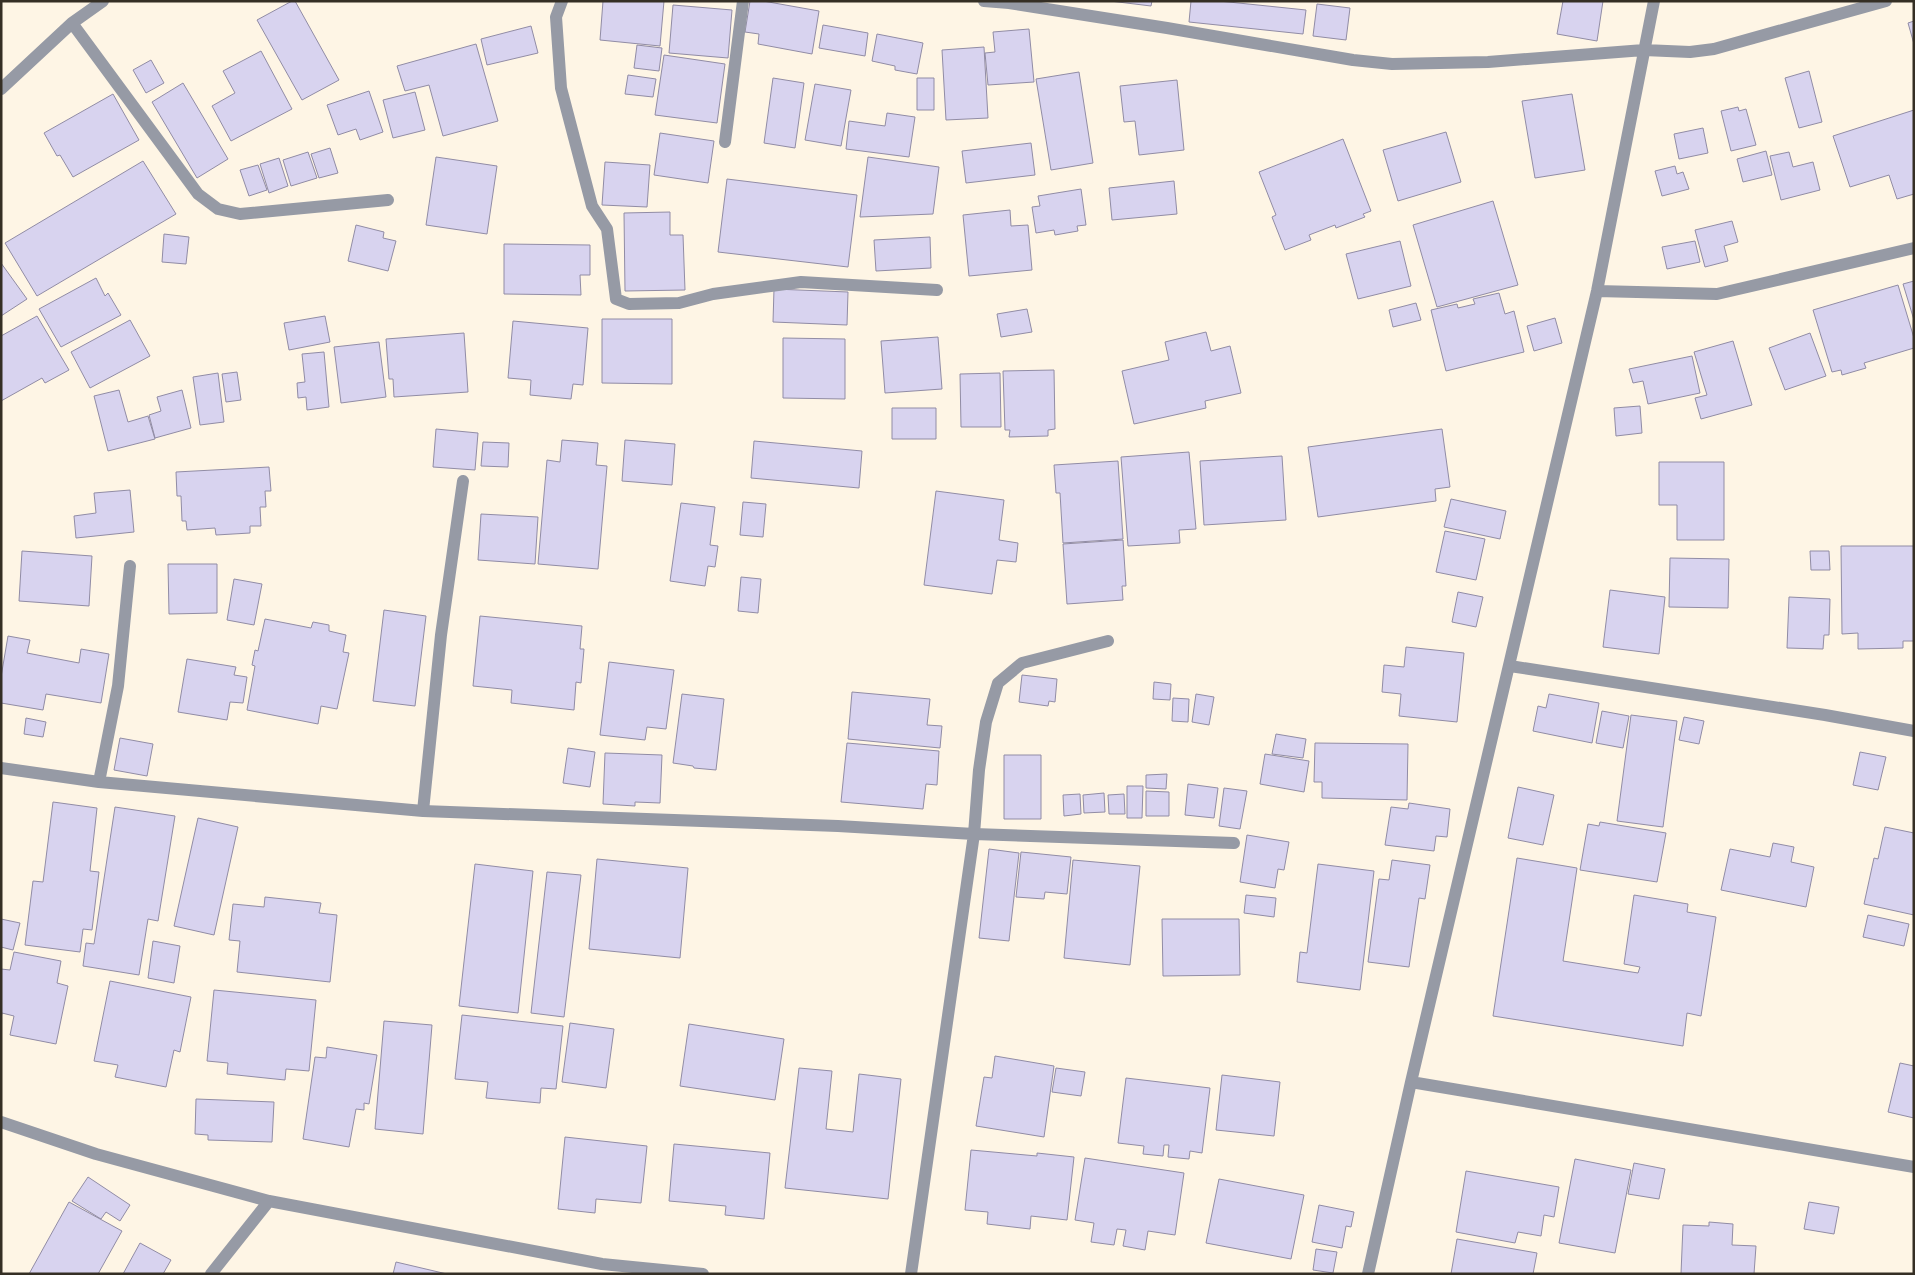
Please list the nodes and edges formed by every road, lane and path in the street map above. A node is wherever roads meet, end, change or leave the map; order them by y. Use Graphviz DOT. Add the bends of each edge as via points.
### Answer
graph roads {
  1 [pos="103,1"];
  2 [pos="562,1"];
  3 [pos="742,1"];
  4 [pos="984,1"];
  5 [pos="1654,1"];
  6 [pos="1886,1"];
  7 [pos="72,23"];
  8 [pos="1644,50"];
  9 [pos="1,89"];
  10 [pos="725,142"];
  11 [pos="388,200"];
  12 [pos="1914,248"];
  13 [pos="937,290"];
  14 [pos="1598,291"];
  15 [pos="463,481"];
  16 [pos="130,566"];
  17 [pos="1108,641"];
  18 [pos="1510,666"];
  19 [pos="1914,731"];
  20 [pos="1,768"];
  21 [pos="100,782"];
  22 [pos="423,811"];
  23 [pos="974,834"];
  24 [pos="1234,843"];
  25 [pos="1411,1082"];
  26 [pos="1,1122"];
  27 [pos="1914,1167"];
  28 [pos="269,1201"];
  29 [pos="601,1269"];
  30 [pos="211,1274"];
  31 [pos="703,1274"];
  32 [pos="910,1274"];
  33 [pos="1368,1274"];
  1 -- 7 [label="street"];
  2 -- 13 [label="street" via="556,17 561,88 592,206 608,229 616,299 629,304 679,303 713,294 801,282"];
  3 -- 10 [label="street"];
  4 -- 8 [label="street" via="1392,64 1488,62"];
  5 -- 8 [label="street"];
  6 -- 8 [label="street" via="1714,49 1690,52"];
  7 -- 9 [label="street"];
  7 -- 11 [label="street" via="198,194 218,209 240,214"];
  8 -- 14 [label="street"];
  12 -- 14 [label="street" via="1717,294"];
  14 -- 18 [label="street"];
  15 -- 22 [label="street"];
  16 -- 21 [label="street" via="118,686"];
  17 -- 23 [label="street" via="1022,663 998,683 986,722"];
  18 -- 19 [label="street"];
  18 -- 25 [label="street"];
  20 -- 21 [label="street"];
  21 -- 22 [label="street"];
  22 -- 23 [label="street"];
  23 -- 24 [label="street"];
  23 -- 32 [label="street"];
  25 -- 27 [label="street"];
  25 -- 33 [label="street"];
  26 -- 28 [label="street" via="96,1154"];
  28 -- 29 [label="street"];
  28 -- 30 [label="street"];
  29 -- 31 [label="street"];
}
